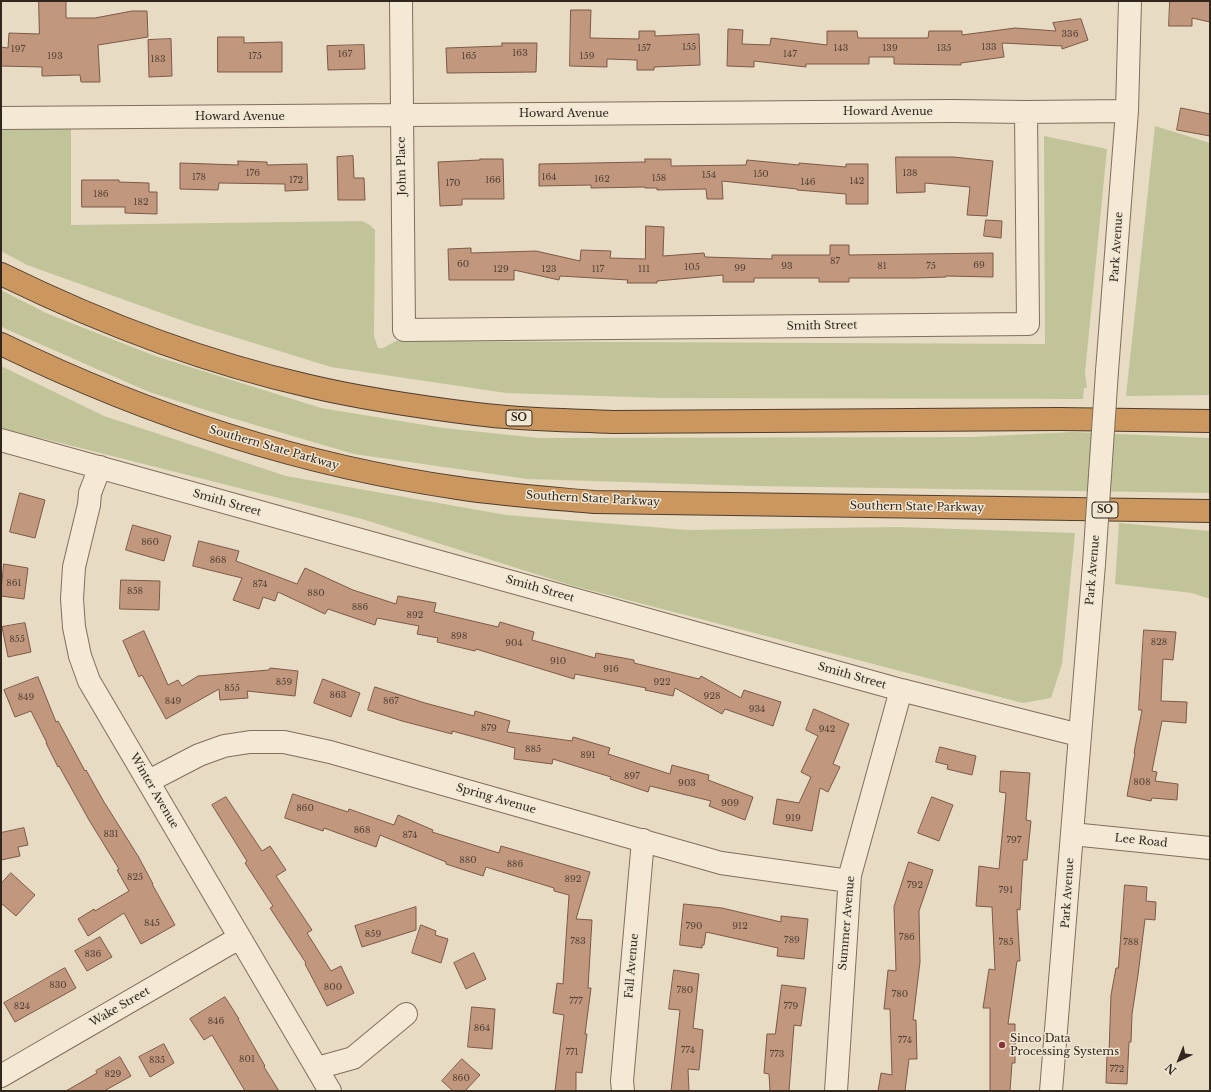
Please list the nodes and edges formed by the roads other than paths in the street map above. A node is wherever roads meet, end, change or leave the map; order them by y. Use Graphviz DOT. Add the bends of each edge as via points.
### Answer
graph roads {
  1 [pos="401,1"];
  2 [pos="1130,1"];
  3 [pos="1127,111"];
  4 [pos="1026,112"];
  5 [pos="402,116"];
  6 [pos="1,118"];
  7 [pos="1,274"];
  8 [pos="404,330"];
  9 [pos="1,344"];
  10 [pos="1210,422"];
  11 [pos="1,440"];
  12 [pos="100,467"];
  13 [pos="1210,512"];
  14 [pos="901,690"];
  15 [pos="1079,735"];
  16 [pos="149,781"];
  17 [pos="1072,834"];
  18 [pos="643,840"];
  19 [pos="1210,848"];
  20 [pos="849,881"];
  21 [pos="239,938"];
  22 [pos="406,1014"];
  23 [pos="317,1068"];
  24 [pos="1,1076"];
  25 [pos="330,1091"];
  26 [pos="623,1091"];
  27 [pos="836,1091"];
  28 [pos="1051,1091"];
  1 -- 5 [label="street, John Place"];
  2 -- 3 [label="street, Park Avenue"];
  3 -- 4 [label="street, Howard Avenue"];
  3 -- 15 [label="street, Park Avenue, bridge"];
  4 -- 5 [label="street, Howard Avenue"];
  4 -- 8 [label="street, Smith Street" via="1028,324"];
  5 -- 6 [label="street, Howard Avenue"];
  5 -- 8 [label="street, John Place"];
  7 -- 10 [label="highway, SO" via="113,325 177,349 236,367 342,394 476,414 544,420 620,422 1059,419"];
  9 -- 13 [label="highway, Southern State Parkway / SO" via="94,387 228,436 349,468 457,488 594,502"];
  11 -- 12 [label="street, Smith Street"];
  12 -- 14 [label="street, Smith Street"];
  12 -- 16 [label="street, Winter Avenue" via="90,493 74,567 74,627 89,681"];
  14 -- 15 [label="street, Smith Street"];
  14 -- 20 [label="street, Summer Avenue"];
  15 -- 17 [label="street, Park Avenue"];
  16 -- 18 [label="street, Spring Avenue" via="199,755 224,746 250,742 284,742 330,752"];
  16 -- 21 [label="street, Winter Avenue"];
  17 -- 19 [label="street, Lee Road"];
  17 -- 28 [label="street, Park Avenue"];
  18 -- 20 [label="street, Spring Avenue" via="721,863"];
  18 -- 26 [label="street, Fall Avenue"];
  20 -- 27 [label="street, Summer Avenue"];
  21 -- 23 [label="street, Winter Avenue"];
  21 -- 24 [label="street, Wake Street"];
  22 -- 23 [label="street" via="354,1058"];
  23 -- 25 [label="street, Winter Avenue"];
}
